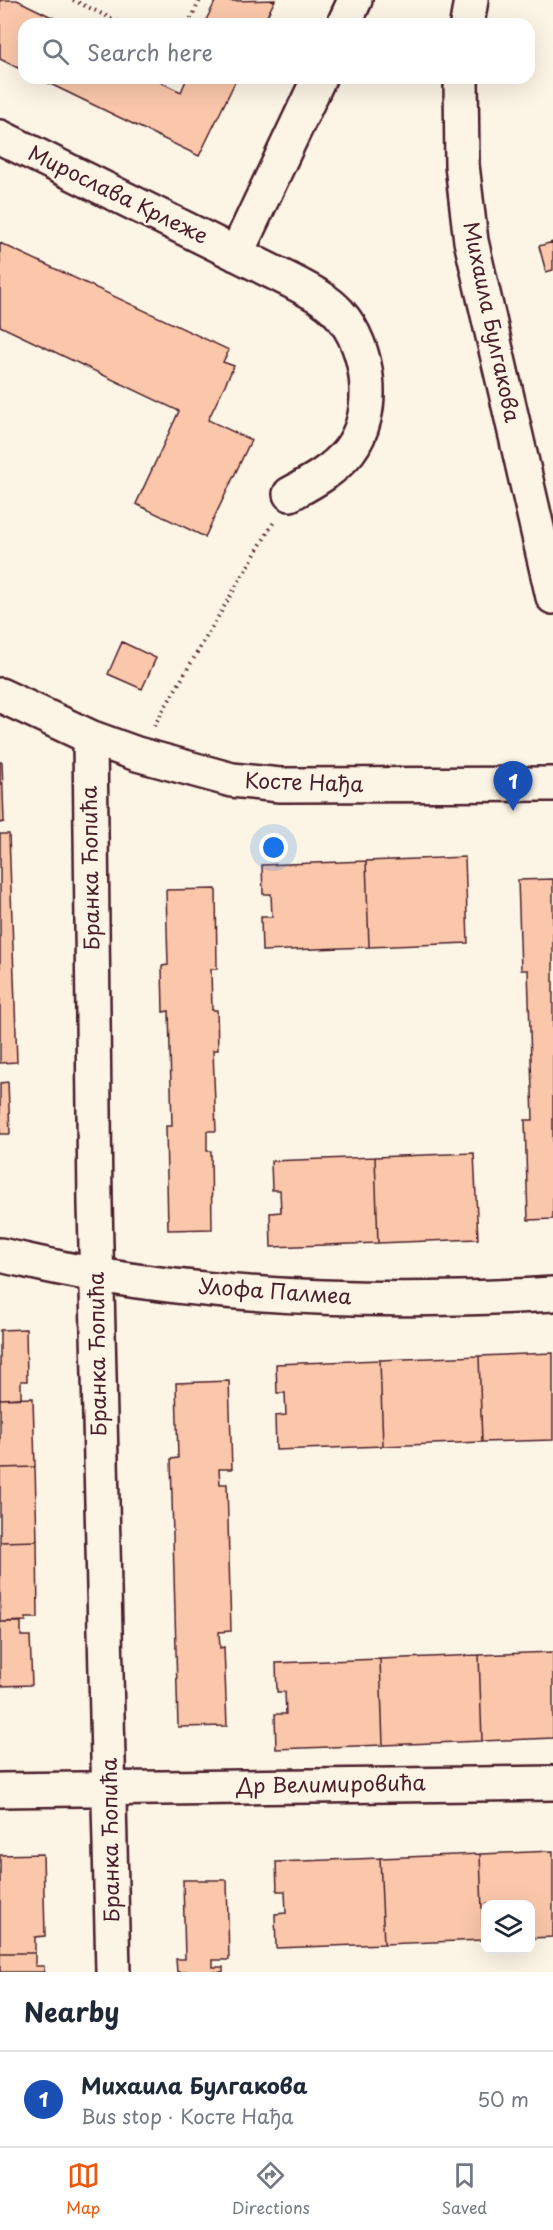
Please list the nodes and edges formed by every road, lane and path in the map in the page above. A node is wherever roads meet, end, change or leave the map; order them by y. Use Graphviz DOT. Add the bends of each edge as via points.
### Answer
graph roads {
  1 [pos="74,0"];
  2 [pos="200,0"];
  3 [pos="356,0"];
  4 [pos="471,0"];
  5 [pos="111,18"];
  6 [pos="191,18"];
  7 [pos="347,18"];
  8 [pos="468,18"];
  9 [pos="316,84"];
  10 [pos="461,84"];
  11 [pos="0,137"];
  12 [pos="236,254"];
  13 [pos="290,494"];
  14 [pos="553,597"];
  15 [pos="0,695"];
  16 [pos="90,737"];
  17 [pos="137,754"];
  18 [pos="553,784"];
  19 [pos="0,1255"];
  20 [pos="96,1275"];
  21 [pos="553,1294"];
  22 [pos="553,1783"];
  23 [pos="110,1787"];
  24 [pos="0,1790"];
  25 [pos="113,1972"];
  1 -- 5 [label="path"];
  2 -- 6 [label="path"];
  3 -- 7 [label="street"];
  4 -- 8 [label="street"];
  9 -- 12 [label="street"];
  10 -- 14 [label="street, Михаила Булгакова" via="462,165 471,241"];
  11 -- 12 [label="street, Мирослава Крлеже"];
  12 -- 13 [label="street, Мирослава Крлеже" via="324,299 340,314 362,356 366,405 351,449 334,467"];
  13 -- 17 [label="path"];
  15 -- 16 [label="street, Косте Нађа"];
  16 -- 17 [label="street, Косте Нађа"];
  16 -- 20 [label="street, Бранка Ћопића"];
  17 -- 18 [label="street, Косте Нађа" via="232,780 279,785"];
  19 -- 20 [label="street, Улофа Палмеа"];
  20 -- 21 [label="street, Улофа Палмеа" via="244,1292 352,1297"];
  20 -- 23 [label="street, Бранка Ћопића"];
  22 -- 23 [label="street, Др Велимировића"];
  23 -- 24 [label="street, Др Велимировића"];
  23 -- 25 [label="street, Бранка Ћопића"];
}
